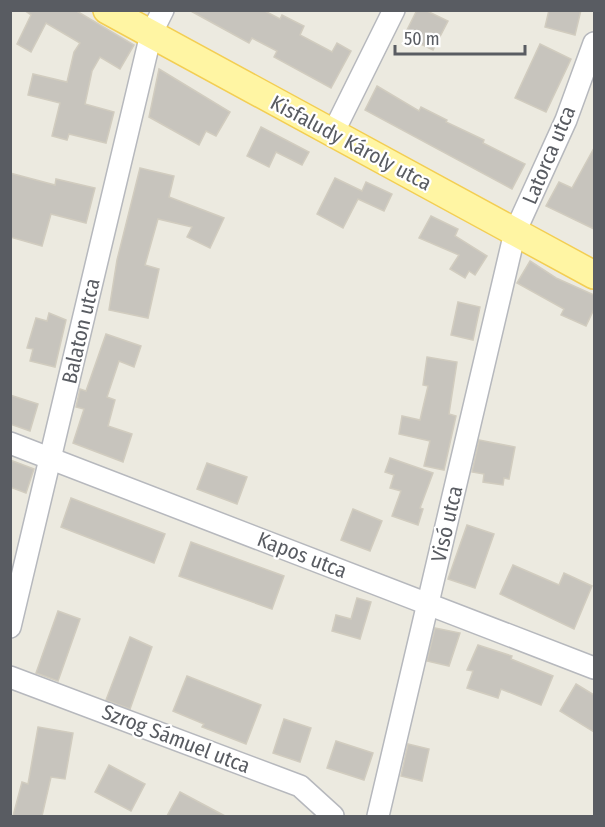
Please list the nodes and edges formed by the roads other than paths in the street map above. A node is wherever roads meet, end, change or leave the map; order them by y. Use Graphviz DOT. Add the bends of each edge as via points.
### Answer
graph roads {
  1 [pos="107,10"];
  2 [pos="163,10"];
  3 [pos="394,10"];
  4 [pos="151,34"];
  5 [pos="594,43"];
  6 [pos="333,133"];
  7 [pos="515,232"];
  8 [pos="594,275"];
  9 [pos="10,443"];
  10 [pos="51,458"];
  11 [pos="428,604"];
  12 [pos="10,627"];
  13 [pos="594,668"];
  14 [pos="10,677"];
  15 [pos="333,816"];
  16 [pos="378,816"];
  1 -- 4 [label="main road, Kisfaludy Károly utca"];
  2 -- 4 [label="street, Balaton utca"];
  3 -- 6 [label="street"];
  4 -- 6 [label="main road, Kisfaludy Károly utca"];
  4 -- 10 [label="street, Balaton utca"];
  5 -- 7 [label="street, Latorca utca" via="566,120"];
  6 -- 7 [label="main road, Kisfaludy Károly utca"];
  7 -- 8 [label="main road, Kisfaludy Károly utca"];
  7 -- 11 [label="street, Visó utca"];
  9 -- 10 [label="street, Kapos utca"];
  10 -- 11 [label="street, Kapos utca"];
  10 -- 12 [label="street, Balaton utca"];
  11 -- 13 [label="street, Kapos utca"];
  11 -- 16 [label="street, Visó utca"];
  14 -- 15 [label="street, Szrog Sámuel utca" via="300,786"];
}
